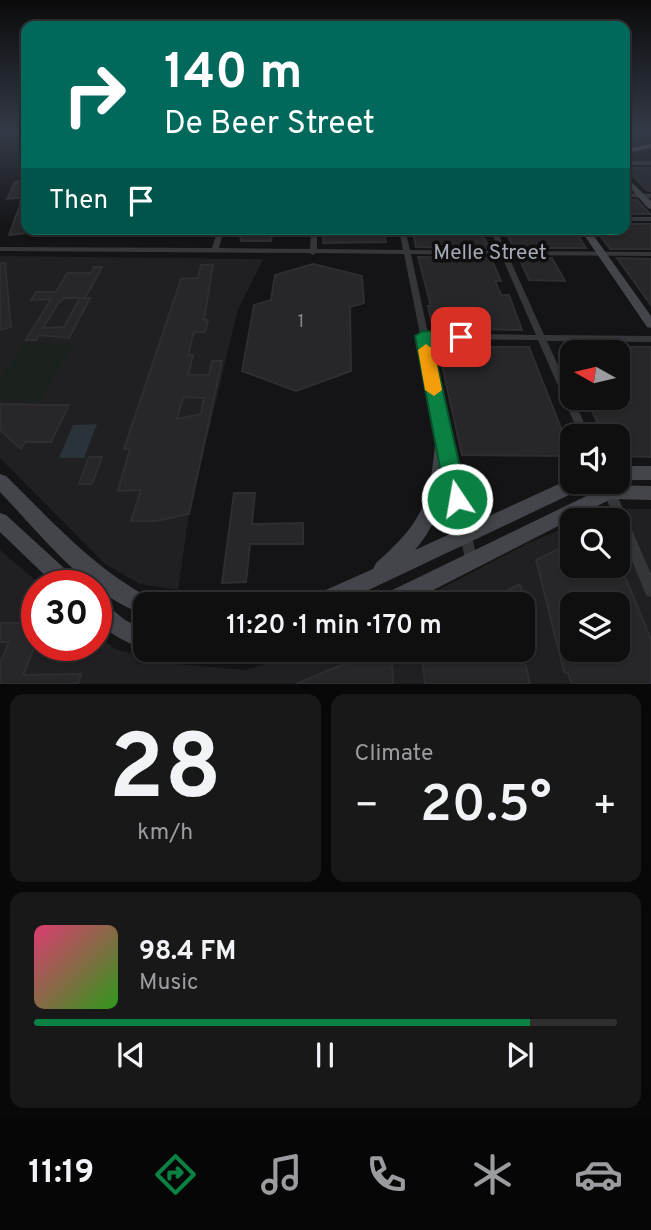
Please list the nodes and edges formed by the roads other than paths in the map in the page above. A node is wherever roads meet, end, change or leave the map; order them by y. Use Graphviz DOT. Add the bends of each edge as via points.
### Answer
graph roads {
  1 [pos="630,182"];
  2 [pos="646,195"];
  3 [pos="651,206"];
  4 [pos="630,219"];
  5 [pos="651,219"];
  6 [pos="219,235"];
  7 [pos="314,235"];
  8 [pos="403,235"];
  9 [pos="496,235"];
  10 [pos="588,235"];
  11 [pos="0,248"];
  12 [pos="146,250"];
  13 [pos="215,250"];
  14 [pos="313,251"];
  15 [pos="406,253"];
  16 [pos="504,253"];
  17 [pos="601,254"];
  18 [pos="651,254"];
  19 [pos="651,324"];
  20 [pos="423,336"];
  21 [pos="542,338"];
  22 [pos="651,339"];
  23 [pos="580,424"];
  24 [pos="443,434"];
  25 [pos="630,473"];
  26 [pos="651,473"];
  27 [pos="0,481"];
  28 [pos="630,489"];
  29 [pos="560,491"];
  30 [pos="651,492"];
  31 [pos="592,494"];
  32 [pos="610,494"];
  33 [pos="0,521"];
  34 [pos="464,533"];
  35 [pos="471,559"];
  36 [pos="52,570"];
  37 [pos="365,583"];
  38 [pos="651,590"];
  39 [pos="344,592"];
  40 [pos="408,592"];
  41 [pos="133,601"];
  42 [pos="112,622"];
  43 [pos="133,634"];
  1 -- 2 [label="main road"];
  2 -- 3 [label="main road"];
  4 -- 5 [label="street"];
  6 -- 13 [label="street"];
  7 -- 14 [label="street"];
  8 -- 15 [label="street"];
  9 -- 16 [label="street"];
  10 -- 17 [label="main road"];
  11 -- 12 [label="street, Melle Street"];
  12 -- 13 [label="street, Melle Street"];
  12 -- 14 [label="street, Melle Street"];
  13 -- 14 [label="street, Melle Street"];
  14 -- 15 [label="street, Melle Street"];
  15 -- 16 [label="street, Melle Street"];
  15 -- 20 [label="street"];
  16 -- 17 [label="street, Melle Street"];
  16 -- 21 [label="street"];
  17 -- 18 [label="street, Melle Street"];
  17 -- 19 [label="main road"];
  20 -- 21 [label="street"];
  20 -- 24 [label="street"];
  21 -- 22 [label="street"];
  21 -- 23 [label="street"];
  24 -- 34 [label="street"];
  24 -- 37 [label="main road" via="438,491 431,514 417,535"];
  25 -- 26 [label="main road"];
  27 -- 41 [label="main road" via="89,568"];
  28 -- 30 [label="main road"];
  29 -- 34 [label="main road"];
  31 -- 35 [label="main road"];
  32 -- 38 [label="street"];
  33 -- 36 [label="main road"];
  34 -- 35 [label="street"];
  34 -- 37 [label="main road"];
  35 -- 40 [label="main road"];
  37 -- 39 [label="main road"];
  42 -- 43 [label="main road"];
}
